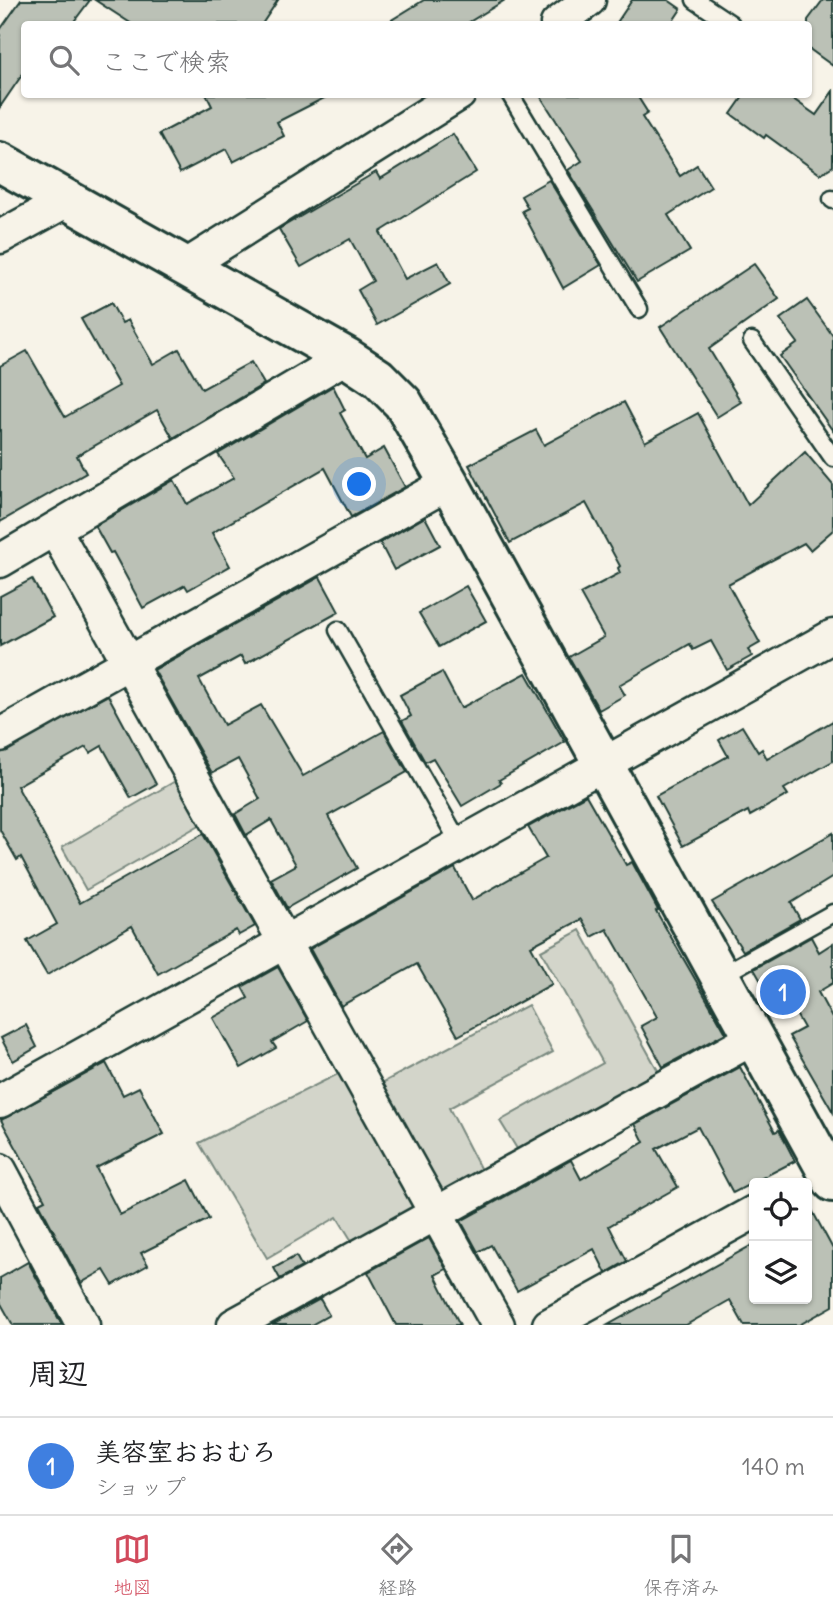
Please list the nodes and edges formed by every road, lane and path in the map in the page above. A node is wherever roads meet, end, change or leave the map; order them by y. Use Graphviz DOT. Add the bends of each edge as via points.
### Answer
graph roads {
  1 [pos="589,0"];
  2 [pos="695,0"];
  3 [pos="561,21"];
  4 [pos="726,21"];
  5 [pos="453,98"];
  6 [pos="512,98"];
  7 [pos="0,162"];
  8 [pos="66,201"];
  9 [pos="0,237"];
  10 [pos="186,265"];
  11 [pos="639,309"];
  12 [pos="752,341"];
  13 [pos="346,357"];
  14 [pos="833,458"];
  15 [pos="449,483"];
  16 [pos="55,530"];
  17 [pos="0,561"];
  18 [pos="338,629"];
  19 [pos="833,636"];
  20 [pos="128,662"];
  21 [pos="0,735"];
  22 [pos="604,764"];
  23 [pos="460,844"];
  24 [pos="833,913"];
  25 [pos="285,942"];
  26 [pos="720,976"];
  27 [pos="754,1038"];
  28 [pos="0,1101"];
  29 [pos="0,1170"];
  30 [pos="822,1179"];
  31 [pos="437,1213"];
  32 [pos="749,1215"];
  33 [pos="83,1325"];
  34 [pos="234,1325"];
  35 [pos="498,1325"];
  36 [pos="549,1325"];
  1 -- 3 [label="street"];
  2 -- 4 [label="lane"];
  5 -- 10 [label="street"];
  6 -- 11 [label="lane"];
  7 -- 8 [label="street"];
  8 -- 9 [label="street"];
  8 -- 10 [label="street"];
  10 -- 13 [label="street"];
  12 -- 14 [label="lane"];
  13 -- 15 [label="street" via="378,378 402,403"];
  13 -- 16 [label="street"];
  15 -- 20 [label="street"];
  15 -- 22 [label="street"];
  16 -- 17 [label="street"];
  16 -- 20 [label="street"];
  18 -- 23 [label="lane"];
  19 -- 22 [label="street"];
  20 -- 21 [label="street"];
  20 -- 25 [label="street"];
  22 -- 23 [label="street"];
  22 -- 26 [label="street"];
  23 -- 25 [label="street"];
  24 -- 26 [label="lane"];
  25 -- 28 [label="street"];
  25 -- 31 [label="street"];
  26 -- 27 [label="street"];
  27 -- 30 [label="street"];
  27 -- 31 [label="street"];
  29 -- 33 [label="street"];
  31 -- 34 [label="street"];
  31 -- 35 [label="street"];
  32 -- 36 [label="street"];
}
